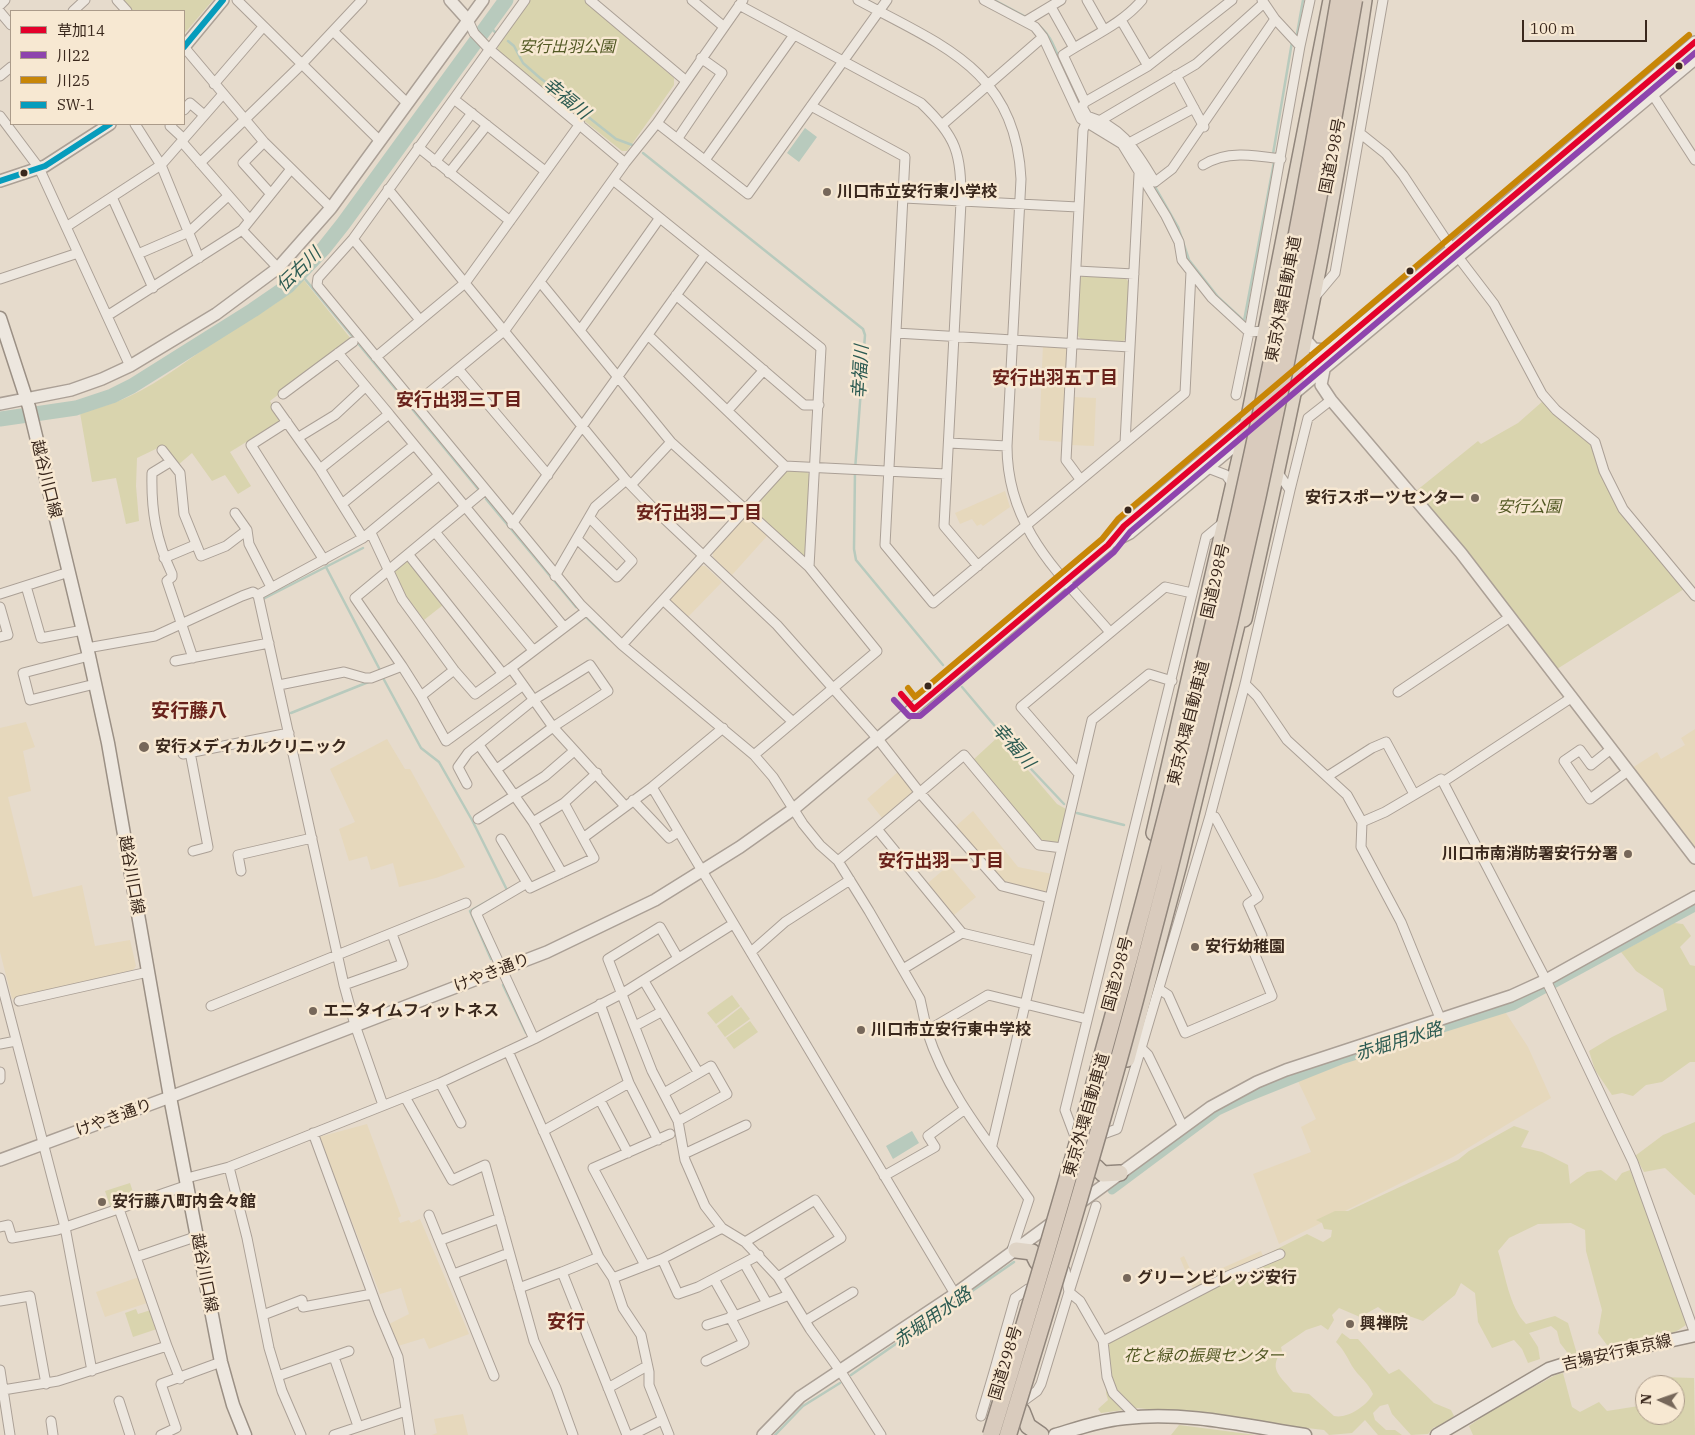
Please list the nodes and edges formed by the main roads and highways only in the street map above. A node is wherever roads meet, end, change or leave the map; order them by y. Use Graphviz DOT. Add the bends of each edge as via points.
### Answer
graph roads {
  1 [pos="1331,0"];
  2 [pos="1339,0"];
  3 [pos="1354,0"];
  4 [pos="1363,0"];
  5 [pos="1275,308"];
  6 [pos="1304,311"];
  7 [pos="0,318"];
  8 [pos="1234,508"];
  9 [pos="1263,509"];
  10 [pos="1150,852"];
  11 [pos="1179,864"];
  12 [pos="1096,1167"];
  13 [pos="1120,1173"];
  14 [pos="1013,1252"];
  15 [pos="1037,1262"];
  16 [pos="1695,1334"];
  17 [pos="1024,1405"];
  18 [pos="245,1435"];
  19 [pos="984,1435"];
  20 [pos="991,1435"];
  21 [pos="1008,1435"];
  22 [pos="1016,1435"];
  23 [pos="1041,1435"];
  24 [pos="1055,1435"];
  25 [pos="1305,1435"];
  26 [pos="1437,1435"];
  1 -- 5 [label="highway, 国道298号"];
  1 -- 10 [label="highway" via="1248,422"];
  2 -- 20 [label="highway, 東京外環自動車道, bridge" via="1282,308 1194,706 1076,1156"];
  3 -- 21 [label="highway, 東京外環自動車道, bridge" via="1297,310 1214,692 1134,1003"];
  4 -- 6 [label="highway, 国道298号"];
  4 -- 11 [label="highway" via="1347,118 1306,334 1227,695"];
  7 -- 18 [label="main road, 越谷川口線" via="28,403 88,652 118,796 170,1097 221,1362"];
  8 -- 10 [label="highway, 国道298号"];
  9 -- 11 [label="highway, 国道298号"];
  10 -- 15 [label="highway, 国道298号"];
  11 -- 12 [label="highway, 国道298号"];
  12 -- 13 [label="highway" via="1104,1174"];
  12 -- 17 [label="highway, 国道298号" via="1091,1202 1065,1270"];
  14 -- 15 [label="highway" via="1032,1252"];
  15 -- 19 [label="highway, 国道298号" via="997,1377"];
  16 -- 26 [label="main road, 吉場安行東京線" via="1549,1369"];
  17 -- 22 [label="highway, 国道298号"];
  17 -- 23 [label="highway" via="1028,1426"];
  24 -- 25 [label="main road" via="1106,1421 1137,1417 1194,1419"];
}
